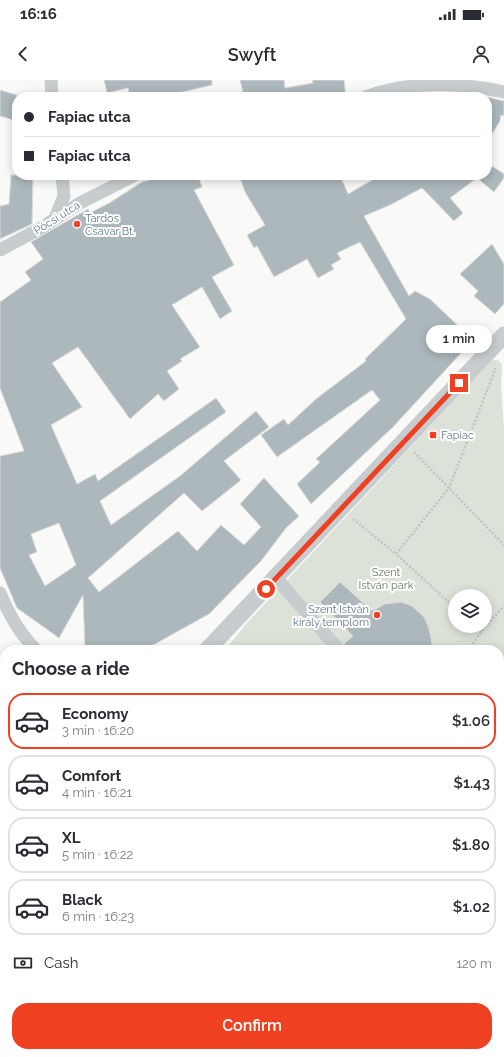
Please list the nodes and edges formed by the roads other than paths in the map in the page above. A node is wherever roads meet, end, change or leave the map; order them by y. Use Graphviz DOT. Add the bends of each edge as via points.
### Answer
graph roads {
  1 [pos="51,80"];
  2 [pos="52,92"];
  3 [pos="382,92"];
  4 [pos="504,92"];
  5 [pos="62,180"];
  6 [pos="125,180"];
  7 [pos="55,218"];
  8 [pos="0,250"];
  9 [pos="504,335"];
  10 [pos="276,578"];
  11 [pos="0,593"];
  12 [pos="32,645"];
  13 [pos="213,645"];
  14 [pos="335,645"];
  1 -- 2 [label="street"];
  3 -- 4 [label="street" via="435,85 473,85"];
  5 -- 7 [label="street" via="64,196"];
  6 -- 7 [label="street, Pócsi utca"];
  7 -- 8 [label="street, Pócsi utca"];
  9 -- 10 [label="street"];
  10 -- 13 [label="street"];
  10 -- 14 [label="street"];
  11 -- 12 [label="street" via="19,631"];
}
